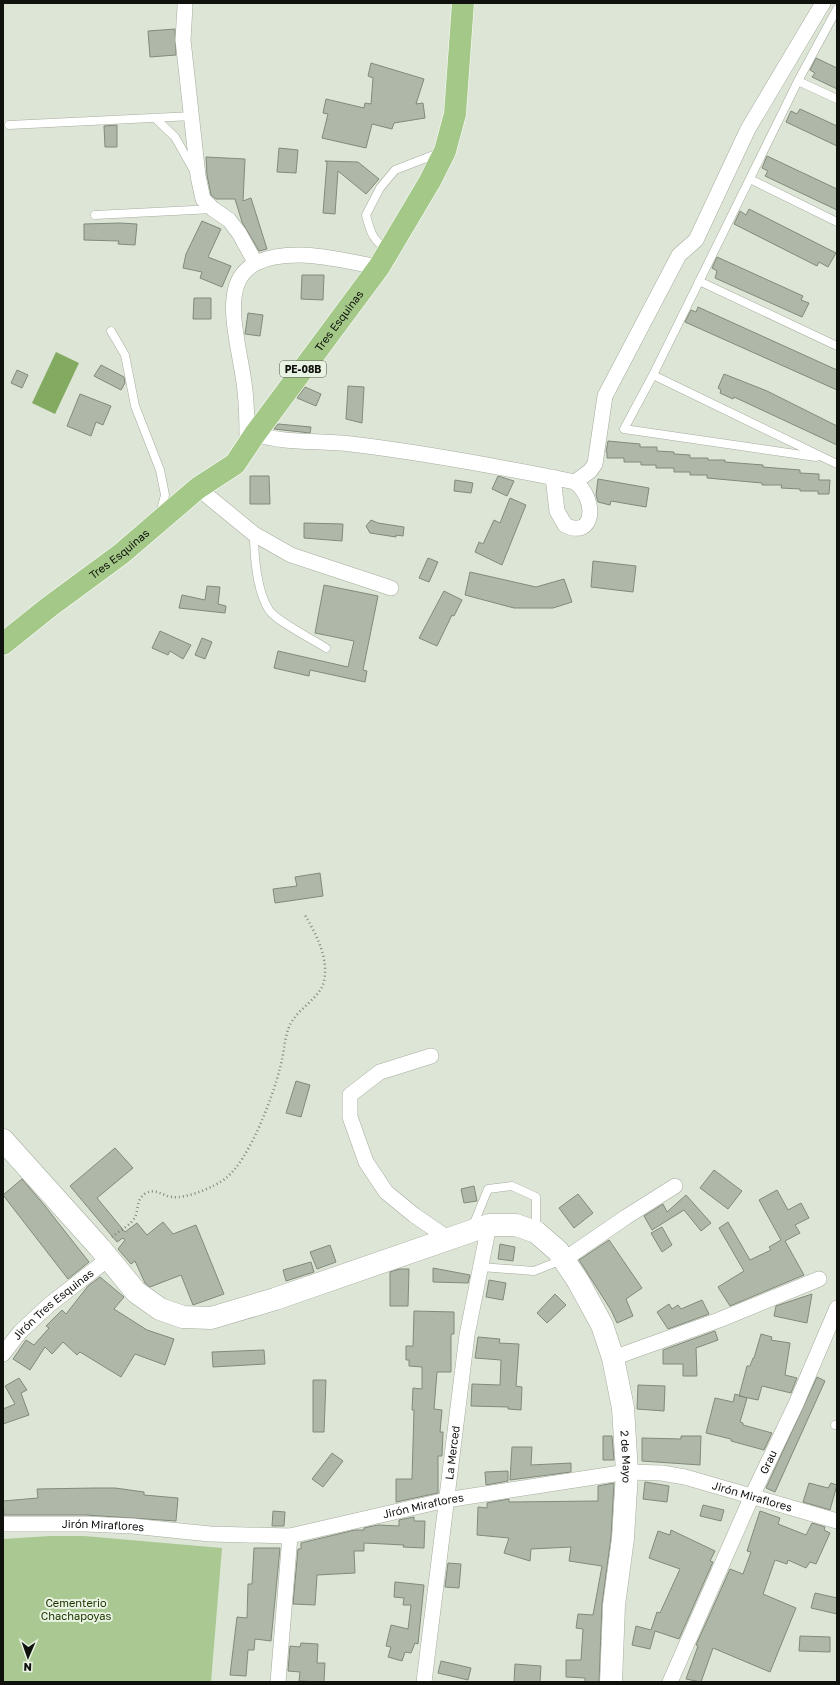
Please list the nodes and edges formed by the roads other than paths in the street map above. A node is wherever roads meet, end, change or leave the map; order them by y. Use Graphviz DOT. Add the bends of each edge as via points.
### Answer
graph roads {
  1 [pos="464,3"];
  2 [pos="823,3"];
  3 [pos="185,6"];
  4 [pos="837,9"];
  5 [pos="798,81"];
  6 [pos="837,99"];
  7 [pos="193,116"];
  8 [pos="155,118"];
  9 [pos="9,125"];
  10 [pos="445,151"];
  11 [pos="198,176"];
  12 [pos="750,179"];
  13 [pos="213,209"];
  14 [pos="95,215"];
  15 [pos="837,222"];
  16 [pos="385,258"];
  17 [pos="255,262"];
  18 [pos="699,281"];
  19 [pos="111,331"];
  20 [pos="837,346"];
  21 [pos="653,375"];
  22 [pos="251,440"];
  23 [pos="825,458"];
  24 [pos="837,464"];
  25 [pos="553,477"];
  26 [pos="575,482"];
  27 [pos="198,488"];
  28 [pos="158,524"];
  29 [pos="254,534"];
  30 [pos="390,588"];
  31 [pos="3,644"];
  32 [pos="326,648"];
  33 [pos="431,1056"];
  34 [pos="3,1140"];
  35 [pos="675,1186"];
  36 [pos="480,1228"];
  37 [pos="536,1232"];
  38 [pos="449,1239"];
  39 [pos="104,1254"];
  40 [pos="561,1255"];
  41 [pos="481,1267"];
  42 [pos="819,1279"];
  43 [pos="837,1308"];
  44 [pos="3,1354"];
  45 [pos="613,1358"];
  46 [pos="627,1472"];
  47 [pos="752,1496"];
  48 [pos="446,1500"];
  49 [pos="837,1521"];
  50 [pos="3,1524"];
  51 [pos="290,1536"];
  52 [pos="614,1680"];
  53 [pos="278,1682"];
  54 [pos="424,1682"];
  55 [pos="670,1682"];
  1 -- 10 [label="highway, Tres Esquinas / PE-08B" via="455,114"];
  2 -- 26 [label="street" via="748,129 696,240 679,255 605,396 595,464"];
  3 -- 7 [label="street" via="183,40"];
  4 -- 5 [label="lane"];
  5 -- 6 [label="lane"];
  5 -- 12 [label="lane"];
  7 -- 8 [label="lane"];
  7 -- 11 [label="street"];
  8 -- 9 [label="lane"];
  8 -- 11 [label="lane" via="175,137"];
  10 -- 16 [label="highway, Tres Esquinas / PE-08B"];
  10 -- 16 [label="lane" via="395,170 380,188 366,215 372,237 380,245"];
  11 -- 13 [label="street" via="203,199"];
  12 -- 15 [label="lane"];
  12 -- 18 [label="lane"];
  13 -- 14 [label="lane"];
  13 -- 17 [label="street" via="229,220"];
  16 -- 17 [label="street" via="302,254 269,257"];
  16 -- 22 [label="highway, Tres Esquinas / PE-08B"];
  17 -- 22 [label="street" via="245,270 234,289 234,314"];
  18 -- 20 [label="lane"];
  18 -- 21 [label="lane"];
  19 -- 28 [label="lane" via="125,355 136,406 160,470 165,495"];
  21 -- 23 [label="lane"];
  21 -- 23 [label="lane" via="624,429"];
  22 -- 25 [label="street" via="358,445 499,466"];
  22 -- 27 [label="highway, Tres Esquinas / PE-08B" via="235,464"];
  23 -- 24 [label="lane"];
  25 -- 26 [label="street"];
  25 -- 26 [label="street" via="557,511 565,525 575,528 587,522 591,511 588,496"];
  27 -- 28 [label="highway, Tres Esquinas / PE-08B"];
  27 -- 29 [label="street"];
  28 -- 31 [label="highway, Tres Esquinas / PE-08B"];
  29 -- 30 [label="street" via="291,555"];
  29 -- 32 [label="lane" via="254,550 262,594 270,611"];
  33 -- 38 [label="street" via="374,1076 350,1095 350,1117 366,1162 386,1192"];
  34 -- 39 [label="main road"];
  35 -- 40 [label="street"];
  36 -- 37 [label="main road" via="516,1225"];
  36 -- 37 [label="lane" via="488,1189 512,1186 536,1197"];
  36 -- 38 [label="main road"];
  36 -- 41 [label="street, La Merced"];
  37 -- 40 [label="main road, 2 de Mayo"];
  38 -- 39 [label="main road" via="332,1281 211,1318 183,1317 160,1309 136,1292"];
  39 -- 44 [label="street, Jirón Tres Esquinas" via="20,1332"];
  40 -- 41 [label="lane" via="534,1270"];
  40 -- 45 [label="main road, 2 de Mayo" via="602,1325"];
  41 -- 48 [label="street, La Merced" via="467,1335"];
  42 -- 45 [label="street"];
  43 -- 47 [label="street, Grau" via="796,1404"];
  45 -- 46 [label="main road, 2 de Mayo" via="623,1408"];
  46 -- 47 [label="street, Jirón Miraflores" via="662,1473 685,1477"];
  46 -- 48 [label="street, Jirón Miraflores"];
  46 -- 52 [label="main road, 2 de Mayo" via="623,1538 614,1605"];
  47 -- 49 [label="street, Jirón Miraflores"];
  47 -- 55 [label="street, Grau"];
  48 -- 51 [label="street, Jirón Miraflores"];
  48 -- 54 [label="street, La Merced"];
  50 -- 51 [label="street, Jirón Miraflores" via="86,1524 210,1534"];
  51 -- 53 [label="street"];
}
